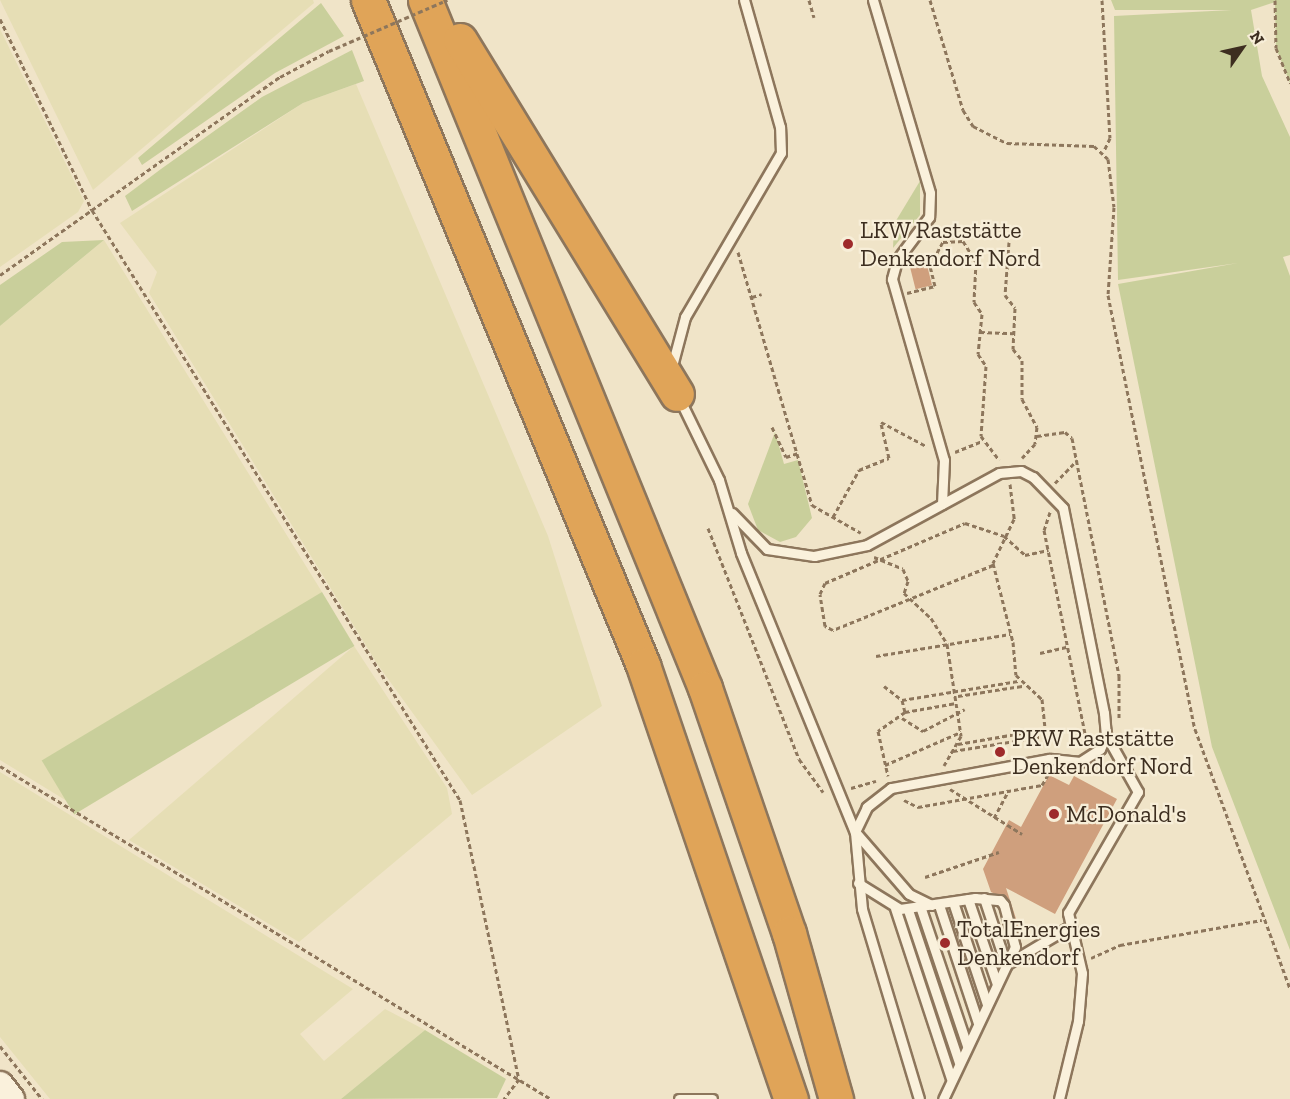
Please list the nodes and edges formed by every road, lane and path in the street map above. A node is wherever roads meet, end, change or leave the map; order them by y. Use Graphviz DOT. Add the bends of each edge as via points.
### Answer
graph roads {
  1 [pos="368,0"];
  2 [pos="425,0"];
  3 [pos="438,0"];
  4 [pos="447,0"];
  5 [pos="744,0"];
  6 [pos="809,0"];
  7 [pos="873,0"];
  8 [pos="930,0"];
  9 [pos="1102,0"];
  10 [pos="1275,0"];
  11 [pos="814,17"];
  12 [pos="0,19"];
  13 [pos="1290,83"];
  14 [pos="1104,151"];
  15 [pos="92,210"];
  16 [pos="733,236"];
  17 [pos="1009,242"];
  18 [pos="0,275"];
  19 [pos="762,294"];
  20 [pos="897,296"];
  21 [pos="752,297"];
  22 [pos="980,332"];
  23 [pos="1013,333"];
  24 [pos="677,393"];
  25 [pos="772,427"];
  26 [pos="982,441"];
  27 [pos="798,453"];
  28 [pos="944,457"];
  29 [pos="1077,460"];
  30 [pos="1008,462"];
  31 [pos="1009,472"];
  32 [pos="1049,489"];
  33 [pos="942,504"];
  34 [pos="729,509"];
  35 [pos="833,517"];
  36 [pos="708,528"];
  37 [pos="1044,530"];
  38 [pos="1004,536"];
  39 [pos="867,545"];
  40 [pos="1048,550"];
  41 [pos="881,559"];
  42 [pos="993,565"];
  43 [pos="912,598"];
  44 [pos="1010,634"];
  45 [pos="947,644"];
  46 [pos="1067,647"];
  47 [pos="1040,652"];
  48 [pos="876,656"];
  49 [pos="1018,681"];
  50 [pos="884,686"];
  51 [pos="1024,686"];
  52 [pos="958,690"];
  53 [pos="958,696"];
  54 [pos="902,700"];
  55 [pos="956,703"];
  56 [pos="966,709"];
  57 [pos="905,711"];
  58 [pos="954,714"];
  59 [pos="902,718"];
  60 [pos="1045,729"];
  61 [pos="961,732"];
  62 [pos="1046,735"];
  63 [pos="1106,735"];
  64 [pos="958,744"];
  65 [pos="953,751"];
  66 [pos="1090,758"];
  67 [pos="1049,759"];
  68 [pos="0,766"];
  69 [pos="946,775"];
  70 [pos="889,776"];
  71 [pos="1009,790"];
  72 [pos="838,794"];
  73 [pos="960,798"];
  74 [pos="994,818"];
  75 [pos="855,832"];
  76 [pos="1022,834"];
  77 [pos="999,852"];
  78 [pos="925,877"];
  79 [pos="858,883"];
  80 [pos="984,898"];
  81 [pos="968,899"];
  82 [pos="953,902"];
  83 [pos="937,906"];
  84 [pos="895,908"];
  85 [pos="921,909"];
  86 [pos="908,910"];
  87 [pos="1262,920"];
  88 [pos="1070,927"];
  89 [pos="1105,950"];
  90 [pos="1006,965"];
  91 [pos="997,984"];
  92 [pos="1290,988"];
  93 [pos="987,1004"];
  94 [pos="978,1023"];
  95 [pos="0,1046"];
  96 [pos="967,1046"];
  97 [pos="959,1062"];
  98 [pos="951,1077"];
  99 [pos="519,1079"];
  100 [pos="0,1085"];
  101 [pos="11,1099"];
  102 [pos="42,1099"];
  103 [pos="504,1099"];
  104 [pos="551,1099"];
  105 [pos="679,1099"];
  106 [pos="712,1099"];
  107 [pos="791,1099"];
  108 [pos="836,1099"];
  109 [pos="919,1099"];
  110 [pos="943,1099"];
  111 [pos="1059,1099"];
  1 -- 107 [label="highway" via="644,665"];
  2 -- 108 [label="highway" via="705,688 789,933"];
  3 -- 24 [label="highway" via="522,147"];
  4 -- 15 [label="path, bridge" via="329,51 280,77"];
  5 -- 16 [label="lane" via="780,127 781,153"];
  6 -- 11 [label="path"];
  7 -- 20 [label="lane" via="930,193 923,230 894,269"];
  8 -- 14 [label="path" via="963,110 973,126 1007,143 1079,144"];
  9 -- 14 [label="path" via="1110,138"];
  10 -- 13 [label="path" via="1276,48"];
  12 -- 15 [label="path"];
  14 -- 87 [label="path" via="1112,172 1114,207 1108,295 1195,729"];
  15 -- 18 [label="path"];
  15 -- 99 [label="path" via="460,800"];
  16 -- 21 [label="path"];
  16 -- 24 [label="lane" via="674,346"];
  17 -- 23 [label="path" via="1005,296 1015,308"];
  19 -- 21 [label="path"];
  20 -- 22 [label="path" via="935,286 930,266 943,242 963,241 976,262 974,302 982,314"];
  20 -- 28 [label="lane"];
  21 -- 27 [label="path"];
  22 -- 23 [label="path"];
  22 -- 26 [label="path" via="978,354 986,366"];
  23 -- 30 [label="path" via="1012,349 1022,360 1022,399 1035,417 1038,436 1029,454"];
  24 -- 34 [label="lane"];
  25 -- 27 [label="path" via="786,457"];
  26 -- 28 [label="path"];
  26 -- 30 [label="path" via="992,456"];
  27 -- 35 [label="path" via="812,505"];
  28 -- 33 [label="lane"];
  28 -- 35 [label="path" via="934,461 923,443 881,422 889,458 859,470"];
  29 -- 32 [label="path"];
  30 -- 31 [label="path"];
  31 -- 32 [label="lane" via="1021,471"];
  31 -- 33 [label="lane"];
  31 -- 38 [label="path" via="1014,519"];
  32 -- 63 [label="lane" via="1063,508"];
  33 -- 39 [label="lane"];
  34 -- 39 [label="lane" via="767,549 814,556"];
  34 -- 72 [label="lane" via="741,553"];
  35 -- 39 [label="path" via="861,532"];
  36 -- 72 [label="path" via="802,765 828,799"];
  37 -- 40 [label="path"];
  38 -- 40 [label="path" via="1025,555"];
  38 -- 41 [label="path" via="965,523"];
  38 -- 42 [label="path"];
  39 -- 41 [label="path"];
  40 -- 46 [label="path"];
  41 -- 43 [label="path" via="903,569 908,581 904,593"];
  41 -- 43 [label="path" via="825,583 820,594 825,626 833,630"];
  42 -- 43 [label="path"];
  42 -- 44 [label="path"];
  43 -- 45 [label="path"];
  44 -- 45 [label="path"];
  44 -- 49 [label="path"];
  45 -- 48 [label="path"];
  45 -- 52 [label="path"];
  46 -- 47 [label="path"];
  46 -- 66 [label="path"];
  49 -- 51 [label="path"];
  49 -- 52 [label="path"];
  50 -- 54 [label="path"];
  51 -- 53 [label="path"];
  51 -- 67 [label="path" via="1042,699"];
  52 -- 53 [label="path"];
  52 -- 54 [label="path"];
  53 -- 55 [label="path"];
  54 -- 57 [label="path"];
  55 -- 57 [label="path"];
  55 -- 58 [label="path"];
  56 -- 58 [label="path"];
  57 -- 59 [label="path"];
  58 -- 59 [label="path" via="921,731"];
  58 -- 61 [label="path"];
  59 -- 61 [label="path" via="883,723 878,731 885,765"];
  60 -- 64 [label="path"];
  61 -- 64 [label="path"];
  62 -- 65 [label="path"];
  63 -- 66 [label="lane"];
  63 -- 88 [label="lane" via="1138,792 1070,908"];
  64 -- 65 [label="path"];
  65 -- 69 [label="path" via="945,762"];
  66 -- 67 [label="lane"];
  67 -- 69 [label="lane"];
  67 -- 71 [label="path" via="1044,784"];
  68 -- 99 [label="path"];
  69 -- 73 [label="path"];
  69 -- 75 [label="lane" via="882,793 867,807"];
  70 -- 72 [label="path"];
  71 -- 73 [label="path"];
  71 -- 74 [label="path"];
  72 -- 75 [label="lane"];
  73 -- 74 [label="path"];
  74 -- 76 [label="path"];
  75 -- 79 [label="lane"];
  75 -- 83 [label="lane" via="909,894"];
  77 -- 78 [label="path"];
  79 -- 84 [label="lane"];
  79 -- 109 [label="lane"];
  80 -- 81 [label="lane"];
  80 -- 90 [label="lane"];
  80 -- 90 [label="lane" via="1000,900 1013,933 1015,947"];
  81 -- 82 [label="lane"];
  81 -- 91 [label="lane"];
  82 -- 83 [label="lane"];
  82 -- 93 [label="lane"];
  83 -- 85 [label="lane"];
  83 -- 94 [label="lane" via="948,925"];
  84 -- 86 [label="lane"];
  84 -- 98 [label="lane"];
  85 -- 86 [label="lane"];
  85 -- 96 [label="lane"];
  86 -- 97 [label="lane"];
  87 -- 89 [label="path"];
  87 -- 92 [label="path"];
  88 -- 90 [label="lane"];
  88 -- 111 [label="lane" via="1082,981"];
  90 -- 91 [label="lane"];
  91 -- 93 [label="lane"];
  93 -- 94 [label="lane"];
  94 -- 96 [label="lane"];
  95 -- 102 [label="path"];
  96 -- 97 [label="lane"];
  97 -- 98 [label="lane"];
  98 -- 110 [label="lane"];
  99 -- 103 [label="path"];
  99 -- 104 [label="path"];
  100 -- 101 [label="main road"];
  105 -- 106 [label="lane"];
}
